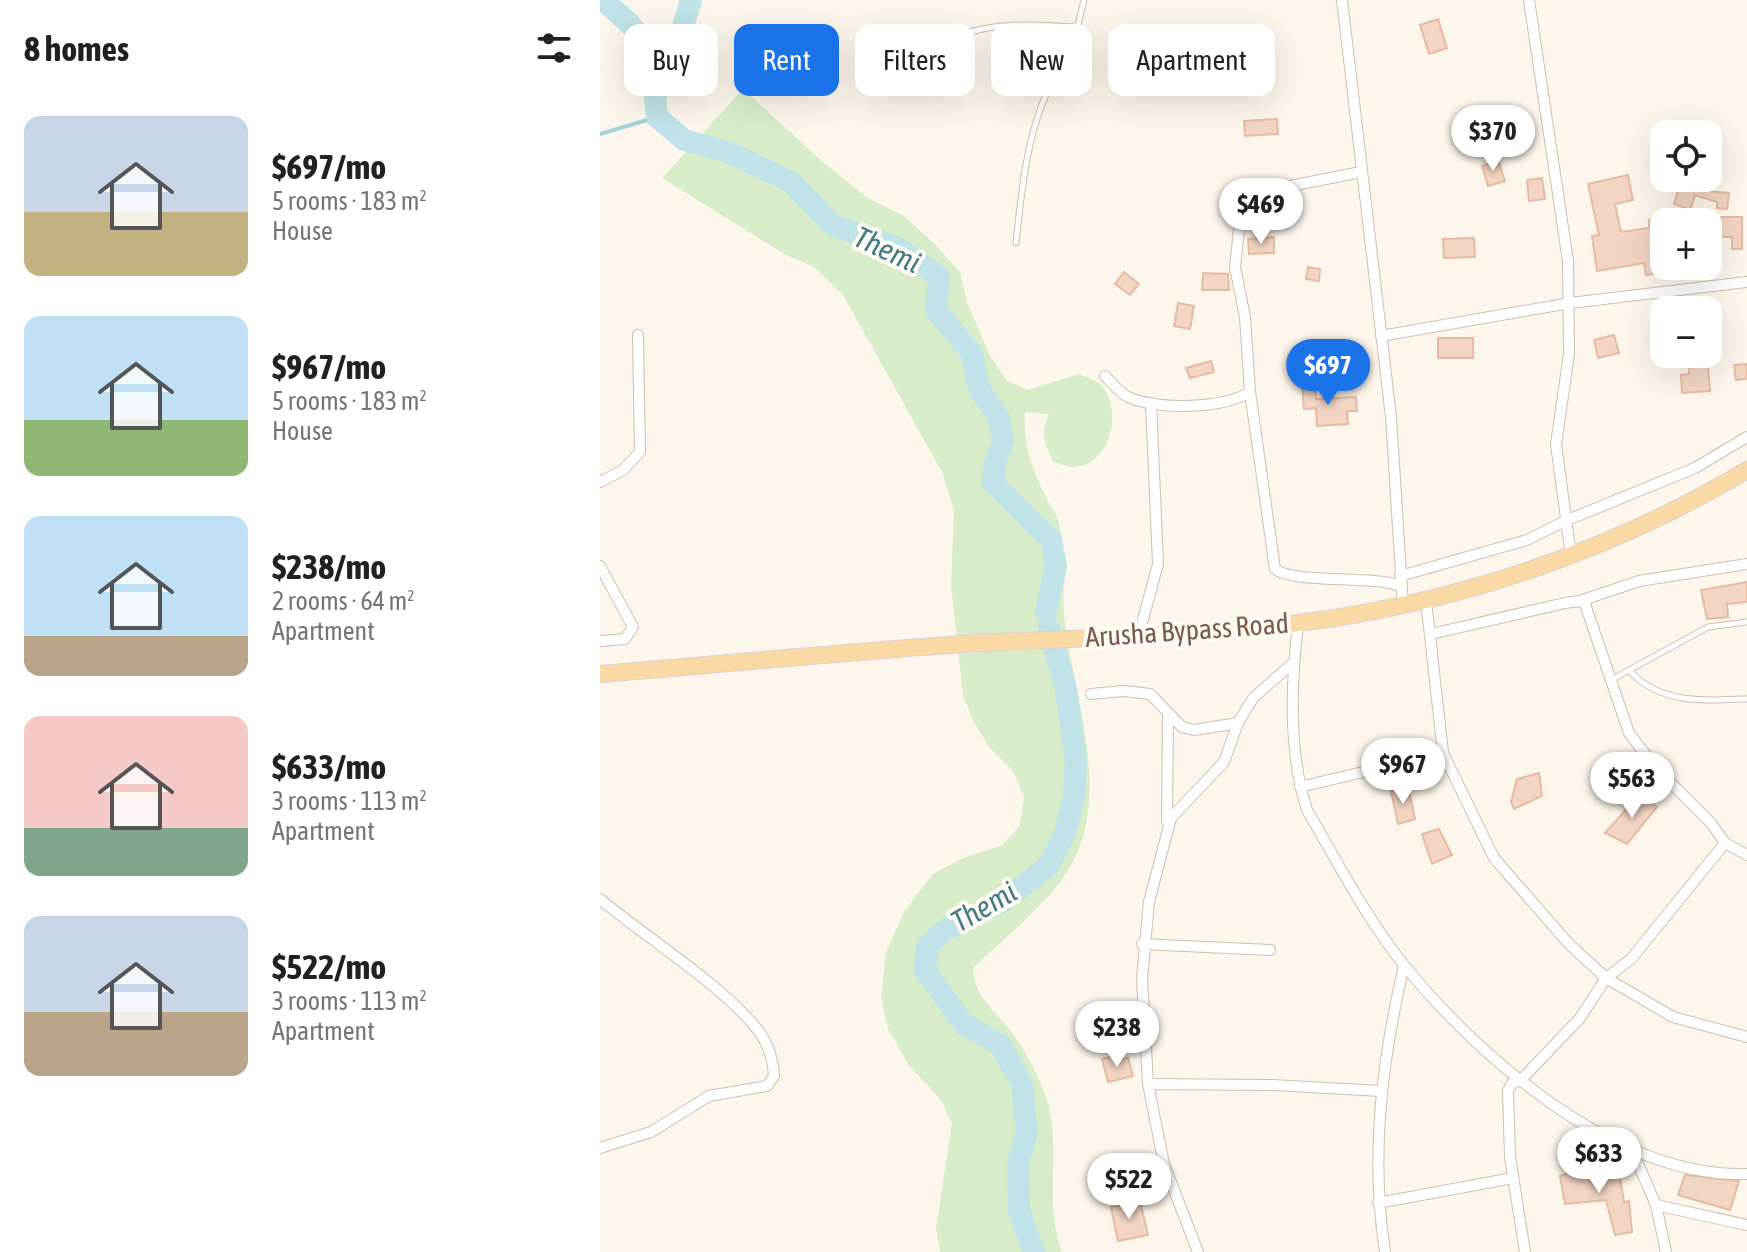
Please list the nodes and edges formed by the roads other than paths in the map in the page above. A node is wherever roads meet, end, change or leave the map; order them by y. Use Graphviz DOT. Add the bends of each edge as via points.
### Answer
graph roads {
  1 [pos="1084,0"];
  2 [pos="1342,0"];
  3 [pos="1529,0"];
  4 [pos="1003,24"];
  5 [pos="1023,24"];
  6 [pos="1078,24"];
  7 [pos="1048,96"];
  8 [pos="1361,172"];
  9 [pos="1016,243"];
  10 [pos="1747,282"];
  11 [pos="1570,303"];
  12 [pos="638,335"];
  13 [pos="1381,336"];
  14 [pos="1105,376"];
  15 [pos="1250,392"];
  16 [pos="1151,403"];
  17 [pos="1747,437"];
  18 [pos="1747,470"];
  19 [pos="600,482"];
  20 [pos="1565,521"];
  21 [pos="1571,556"];
  22 [pos="1747,564"];
  23 [pos="600,566"];
  24 [pos="1400,581"];
  25 [pos="1426,600"];
  26 [pos="1580,601"];
  27 [pos="1403,606"];
  28 [pos="1747,622"];
  29 [pos="1298,624"];
  30 [pos="1139,634"];
  31 [pos="1431,634"];
  32 [pos="600,641"];
  33 [pos="1293,663"];
  34 [pos="1630,671"];
  35 [pos="600,674"];
  36 [pos="1610,681"];
  37 [pos="1091,694"];
  38 [pos="1747,699"];
  39 [pos="1168,713"];
  40 [pos="1238,723"];
  41 [pos="1443,753"];
  42 [pos="1300,787"];
  43 [pos="1167,831"];
  44 [pos="1725,843"];
  45 [pos="1747,855"];
  46 [pos="600,899"];
  47 [pos="1142,944"];
  48 [pos="1270,950"];
  49 [pos="1404,965"];
  50 [pos="1606,978"];
  51 [pos="1747,1037"];
  52 [pos="1520,1081"];
  53 [pos="1148,1084"];
  54 [pos="1381,1091"];
  55 [pos="600,1148"];
  56 [pos="1632,1150"];
  57 [pos="1747,1174"];
  58 [pos="1513,1178"];
  59 [pos="1378,1203"];
  60 [pos="1656,1205"];
  61 [pos="1747,1225"];
  62 [pos="1198,1252"];
  63 [pos="1385,1252"];
  64 [pos="1525,1252"];
  65 [pos="1666,1252"];
  1 -- 6 [label="lane"];
  2 -- 8 [label="street"];
  3 -- 11 [label="street" via="1562,206"];
  4 -- 5 [label="lane"];
  7 -- 9 [label="lane" via="1025,171"];
  8 -- 13 [label="street"];
  8 -- 15 [label="street" via="1275,189 1257,200 1239,230 1235,267 1248,340"];
  10 -- 11 [label="street"];
  11 -- 13 [label="street"];
  11 -- 20 [label="street" via="1569,354 1556,444"];
  12 -- 19 [label="street" via="640,452 623,470"];
  13 -- 24 [label="street" via="1395,462"];
  14 -- 16 [label="street" via="1126,396"];
  15 -- 16 [label="street" via="1225,404"];
  15 -- 24 [label="street" via="1275,569 1294,576"];
  16 -- 30 [label="street" via="1158,564"];
  17 -- 20 [label="street" via="1695,468"];
  18 -- 21 [label="main road, Arusha Bypass Road" via="1650,523"];
  20 -- 21 [label="street"];
  20 -- 24 [label="street" via="1527,540"];
  21 -- 25 [label="main road, Arusha Bypass Road"];
  22 -- 26 [label="street" via="1639,581"];
  23 -- 32 [label="street" via="633,627 625,639"];
  24 -- 27 [label="street"];
  25 -- 27 [label="main road, Arusha Bypass Road"];
  25 -- 31 [label="street"];
  26 -- 31 [label="street"];
  26 -- 36 [label="street" via="1590,612"];
  27 -- 29 [label="main road, Arusha Bypass Road"];
  28 -- 34 [label="lane" via="1708,627"];
  29 -- 30 [label="main road, Arusha Bypass Road"];
  29 -- 33 [label="street"];
  30 -- 35 [label="main road, Arusha Bypass Road"];
  31 -- 41 [label="street"];
  33 -- 40 [label="street" via="1253,698"];
  33 -- 42 [label="street"];
  34 -- 36 [label="lane"];
  34 -- 38 [label="lane" via="1657,692 1713,701"];
  36 -- 44 [label="street" via="1629,733"];
  37 -- 39 [label="street" via="1150,694"];
  39 -- 40 [label="street" via="1182,727 1194,730"];
  39 -- 43 [label="street"];
  40 -- 43 [label="street" via="1224,762 1177,808"];
  41 -- 42 [label="street"];
  41 -- 50 [label="street" via="1494,858"];
  42 -- 49 [label="street" via="1307,810"];
  43 -- 47 [label="street"];
  44 -- 45 [label="street"];
  44 -- 50 [label="street" via="1631,959"];
  46 -- 55 [label="street" via="759,1031 774,1076 767,1086 709,1096 651,1132"];
  47 -- 48 [label="street"];
  47 -- 53 [label="street"];
  49 -- 52 [label="street"];
  49 -- 54 [label="street"];
  50 -- 51 [label="street" via="1673,1017"];
  50 -- 52 [label="street" via="1580,1018"];
  52 -- 56 [label="street" via="1581,1124"];
  52 -- 58 [label="street" via="1508,1091"];
  53 -- 54 [label="street"];
  53 -- 62 [label="street" via="1164,1164"];
  54 -- 59 [label="street"];
  56 -- 57 [label="street" via="1684,1165"];
  56 -- 60 [label="street"];
  58 -- 59 [label="street"];
  58 -- 64 [label="street"];
  59 -- 63 [label="street"];
  60 -- 61 [label="street"];
  60 -- 65 [label="street"];
}
